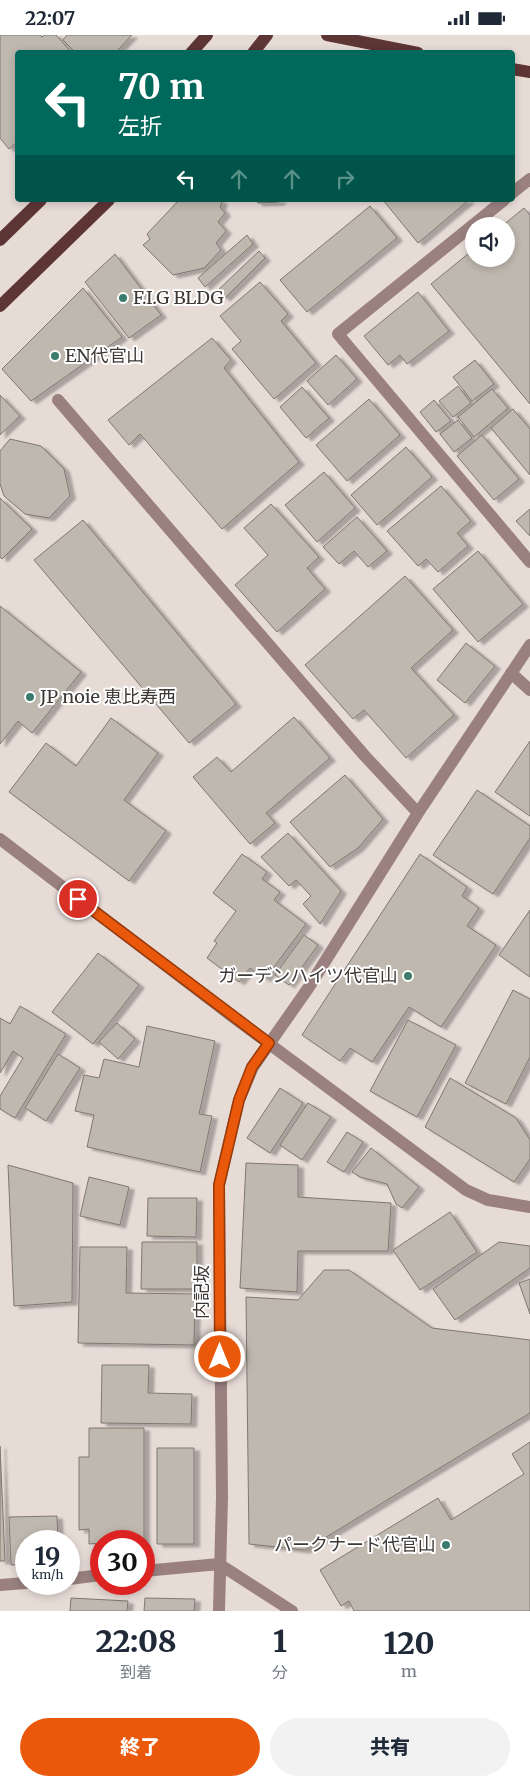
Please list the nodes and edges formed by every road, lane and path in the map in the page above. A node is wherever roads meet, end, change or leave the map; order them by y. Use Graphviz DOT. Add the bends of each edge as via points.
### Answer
graph roads {
  1 [pos="207,35"];
  2 [pos="267,35"];
  3 [pos="327,35"];
  4 [pos="194,50"];
  5 [pos="255,50"];
  6 [pos="403,50"];
  7 [pos="515,70"];
  8 [pos="530,72"];
  9 [pos="530,179"];
  10 [pos="515,191"];
  11 [pos="39,202"];
  12 [pos="107,202"];
  13 [pos="502,202"];
  14 [pos="0,240"];
  15 [pos="0,306"];
  16 [pos="58,400"];
  17 [pos="530,562"];
  18 [pos="530,645"];
  19 [pos="511,673"];
  20 [pos="530,690"];
  21 [pos="418,813"];
  22 [pos="0,839"];
  23 [pos="269,1043"];
  24 [pos="530,1207"];
  25 [pos="219,1564"];
  26 [pos="155,1570"];
  27 [pos="15,1584"];
  28 [pos="0,1585"];
  29 [pos="219,1611"];
  30 [pos="292,1611"];
  1 -- 4 [label="main road"];
  2 -- 5 [label="main road"];
  3 -- 6 [label="main road"];
  7 -- 8 [label="main road"];
  9 -- 10 [label="street"];
  11 -- 14 [label="main road"];
  12 -- 15 [label="main road"];
  13 -- 17 [label="street" via="338,334"];
  16 -- 21 [label="street" via="364,755"];
  18 -- 19 [label="street, 内記坂"];
  19 -- 20 [label="street"];
  19 -- 21 [label="street, 内記坂"];
  21 -- 23 [label="street, 内記坂" via="309,987"];
  22 -- 23 [label="street"];
  23 -- 24 [label="street" via="466,1190 488,1200"];
  23 -- 25 [label="street, 内記坂" via="252,1067 239,1100 219,1185 222,1497"];
  25 -- 26 [label="street"];
  25 -- 29 [label="street, 内記坂"];
  25 -- 30 [label="street"];
  27 -- 28 [label="street"];
}
